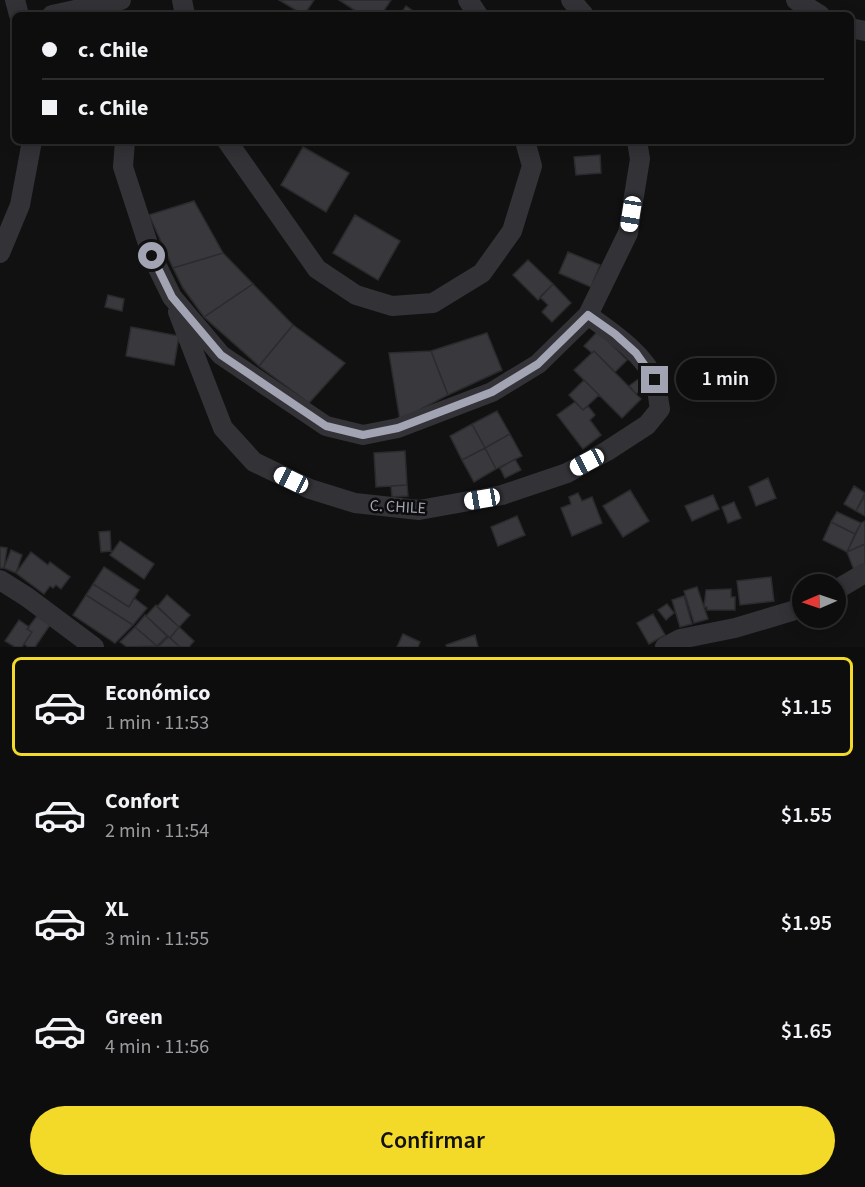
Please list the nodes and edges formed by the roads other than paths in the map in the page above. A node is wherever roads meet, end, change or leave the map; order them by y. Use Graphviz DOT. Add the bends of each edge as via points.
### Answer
graph roads {
  1 [pos="121,0"];
  2 [pos="571,0"];
  3 [pos="796,0"];
  4 [pos="66,12"];
  5 [pos="581,12"];
  6 [pos="815,12"];
  7 [pos="31,144"];
  8 [pos="125,144"];
  9 [pos="229,144"];
  10 [pos="526,144"];
  11 [pos="638,144"];
  12 [pos="0,254"];
  13 [pos="172,297"];
  14 [pos="588,315"];
  15 [pos="865,573"];
  16 [pos="0,580"];
  17 [pos="846,584"];
  18 [pos="792,611"];
  19 [pos="94,647"];
  20 [pos="665,647"];
  1 -- 4 [label="street"];
  2 -- 5 [label="street"];
  3 -- 6 [label="street"];
  7 -- 12 [label="street" via="20,205"];
  8 -- 13 [label="street, C. CHILE" via="123,167 152,256"];
  9 -- 10 [label="street" via="317,269 356,295 392,306 433,303 482,273 512,231 532,166"];
  11 -- 14 [label="street, C. CHILE" via="640,159 628,232"];
  13 -- 14 [label="street, C. CHILE" via="221,355 326,426 363,435 398,428 492,392 538,364"];
  13 -- 14 [label="street, C. CHILE" via="223,428 254,462 309,489 355,503 419,510 502,495 567,473 647,425 660,409 655,380 636,353"];
  15 -- 17 [label="street"];
  16 -- 19 [label="street"];
  18 -- 20 [label="street" via="680,639"];
}
